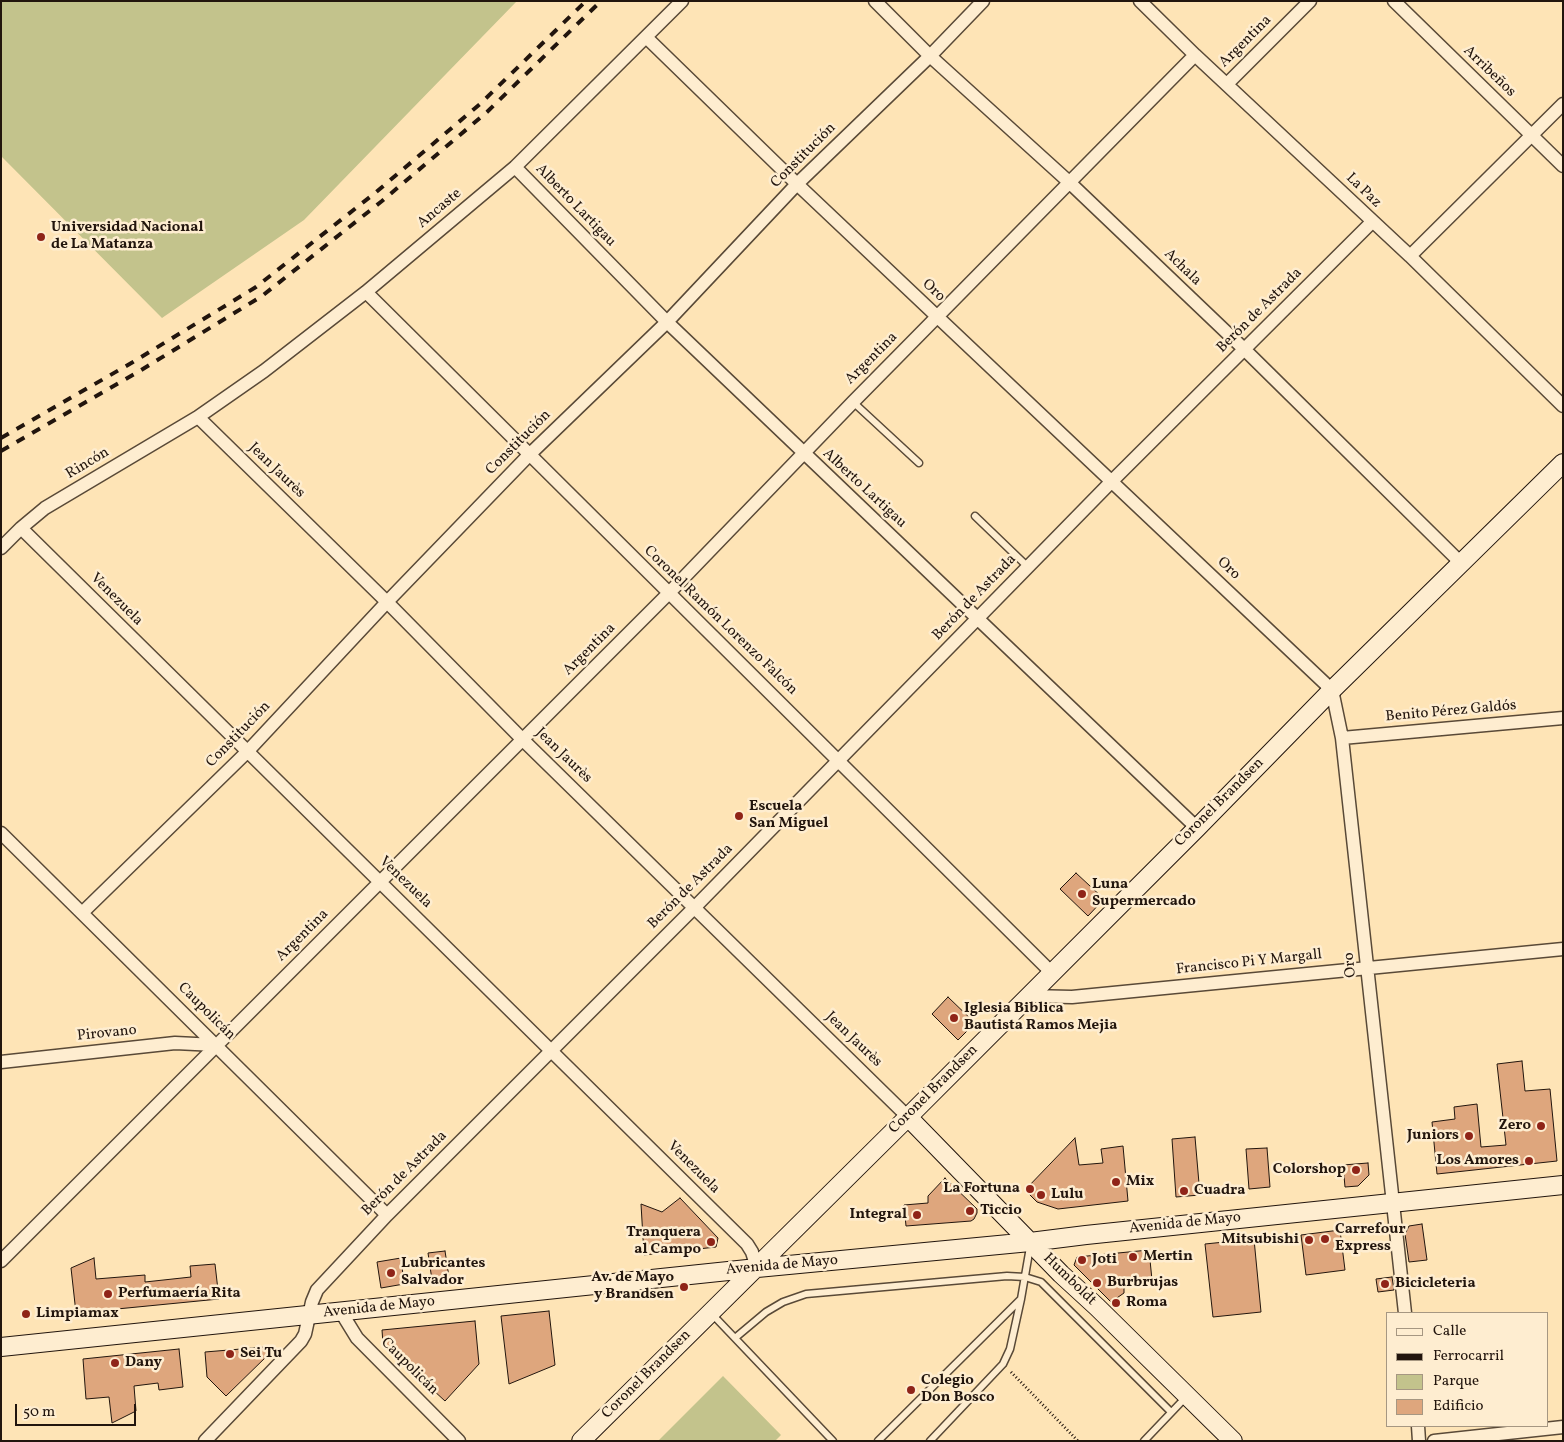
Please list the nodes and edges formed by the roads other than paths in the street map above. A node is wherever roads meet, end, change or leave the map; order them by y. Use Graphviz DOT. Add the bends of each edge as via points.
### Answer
graph roads {
  1 [pos="682,1"];
  2 [pos="875,1"];
  3 [pos="983,1"];
  4 [pos="1140,1"];
  5 [pos="1310,1"];
  6 [pos="1394,1"];
  7 [pos="647,38"];
  8 [pos="1195,55"];
  9 [pos="930,56"];
  10 [pos="1227,84"];
  11 [pos="1563,104"];
  12 [pos="1530,136"];
  13 [pos="1563,166"];
  14 [pos="515,168"];
  15 [pos="1069,182"];
  16 [pos="798,184"];
  17 [pos="1372,222"];
  18 [pos="1410,256"];
  19 [pos="366,292"];
  20 [pos="937,317"];
  21 [pos="667,322"];
  22 [pos="1244,349"];
  23 [pos="853,402"];
  24 [pos="1563,406"];
  25 [pos="198,417"];
  26 [pos="803,453"];
  27 [pos="529,455"];
  28 [pos="919,463"];
  29 [pos="1563,463"];
  30 [pos="1112,481"];
  31 [pos="975,516"];
  32 [pos="21,528"];
  33 [pos="1,548"];
  34 [pos="1461,563"];
  35 [pos="1028,567"];
  36 [pos="668,594"];
  37 [pos="387,602"];
  38 [pos="978,618"];
  39 [pos="1332,690"];
  40 [pos="1563,718"];
  41 [pos="1342,738"];
  42 [pos="523,740"];
  43 [pos="246,752"];
  44 [pos="839,760"];
  45 [pos="1197,828"];
  46 [pos="1,833"];
  47 [pos="380,882"];
  48 [pos="695,907"];
  49 [pos="82,912"];
  50 [pos="1563,950"];
  51 [pos="1368,968"];
  52 [pos="1051,972"];
  53 [pos="1028,996"];
  54 [pos="216,1045"];
  55 [pos="552,1051"];
  56 [pos="1,1062"];
  57 [pos="908,1116"];
  58 [pos="1563,1185"];
  59 [pos="1392,1202"];
  60 [pos="388,1215"];
  61 [pos="1030,1242"];
  62 [pos="1,1261"];
  63 [pos="757,1268"];
  64 [pos="1024,1277"];
  65 [pos="1021,1299"];
  66 [pos="341,1312"];
  67 [pos="710,1312"];
  68 [pos="1405,1312"];
  69 [pos="309,1315"];
  70 [pos="735,1338"];
  71 [pos="1,1347"];
  72 [pos="1188,1396"];
  73 [pos="1171,1412"];
  74 [pos="1418,1427"];
  75 [pos="1563,1427"];
  76 [pos="204,1441"];
  77 [pos="459,1441"];
  78 [pos="581,1441"];
  79 [pos="833,1441"];
  80 [pos="878,1441"];
  81 [pos="930,1441"];
  82 [pos="1144,1441"];
  83 [pos="1233,1441"];
  84 [pos="1419,1441"];
  85 [pos="1434,1441"];
  1 -- 7 [label="street, Ancaste"];
  2 -- 9 [label="street, Achala"];
  3 -- 9 [label="street, Constitución"];
  4 -- 8 [label="street, La Paz"];
  5 -- 10 [label="street, Argentina"];
  6 -- 12 [label="street, Arribeños"];
  7 -- 14 [label="street, Ancaste"];
  7 -- 16 [label="street, Oro"];
  8 -- 10 [label="street, La Paz"];
  8 -- 15 [label="street, Argentina"];
  9 -- 15 [label="street, Achala"];
  9 -- 16 [label="street, Constitución"];
  10 -- 17 [label="street, La Paz"];
  11 -- 12 [label="street"];
  12 -- 13 [label="street, Arribeños"];
  12 -- 18 [label="street"];
  14 -- 19 [label="street, Ancaste"];
  14 -- 21 [label="street, Alberto Lartigau"];
  15 -- 20 [label="street, Argentina"];
  15 -- 22 [label="street, Achala"];
  16 -- 20 [label="street, Oro"];
  16 -- 21 [label="street, Constitución"];
  17 -- 18 [label="street, La Paz"];
  17 -- 22 [label="street, Berón de Astrada"];
  18 -- 24 [label="street, La Paz"];
  19 -- 25 [label="street, Ancaste"];
  19 -- 27 [label="street, Coronel Ramón Lorenzo Falcón"];
  20 -- 23 [label="street, Argentina"];
  20 -- 30 [label="street, Oro"];
  21 -- 26 [label="street, Alberto Lartigau"];
  21 -- 27 [label="street, Constitución"];
  22 -- 30 [label="street, Berón de Astrada"];
  22 -- 34 [label="street, Achala"];
  23 -- 26 [label="street, Argentina"];
  23 -- 28 [label="lane"];
  25 -- 32 [label="street, Rincón" via="45,508"];
  25 -- 37 [label="street, Jean Jaurès"];
  26 -- 36 [label="street, Argentina"];
  26 -- 38 [label="street, Alberto Lartigau"];
  27 -- 36 [label="street, Coronel Ramón Lorenzo Falcón"];
  27 -- 37 [label="street, Constitución"];
  29 -- 34 [label="street, Coronel Brandsen"];
  30 -- 35 [label="street, Berón de Astrada"];
  30 -- 39 [label="street, Oro"];
  31 -- 35 [label="lane"];
  32 -- 33 [label="street, Rincón"];
  32 -- 43 [label="street, Venezuela"];
  34 -- 39 [label="street, Coronel Brandsen"];
  35 -- 38 [label="street, Berón de Astrada"];
  36 -- 42 [label="street, Argentina"];
  36 -- 44 [label="street, Coronel Ramón Lorenzo Falcón"];
  37 -- 42 [label="street, Jean Jaurès"];
  37 -- 43 [label="street, Constitución"];
  38 -- 44 [label="street, Berón de Astrada"];
  38 -- 45 [label="street, Alberto Lartigau"];
  39 -- 41 [label="street, Oro"];
  39 -- 45 [label="street, Coronel Brandsen"];
  40 -- 41 [label="street, Benito Pérez Galdós"];
  41 -- 51 [label="street, Oro"];
  42 -- 47 [label="street, Argentina"];
  42 -- 48 [label="street, Jean Jaurès"];
  43 -- 47 [label="street, Venezuela"];
  43 -- 49 [label="street, Constitución"];
  44 -- 48 [label="street, Berón de Astrada"];
  44 -- 52 [label="street, Coronel Ramón Lorenzo Falcón"];
  45 -- 52 [label="street, Coronel Brandsen"];
  46 -- 49 [label="street, Caupolicán"];
  47 -- 54 [label="street, Argentina"];
  47 -- 55 [label="street, Venezuela"];
  48 -- 55 [label="street, Berón de Astrada"];
  48 -- 57 [label="street, Jean Jaurès"];
  49 -- 54 [label="street, Caupolicán"];
  50 -- 51 [label="street, Francisco Pi Y Margall"];
  51 -- 53 [label="street, Francisco Pi Y Margall" via="1072,997"];
  51 -- 59 [label="street, Oro"];
  52 -- 53 [label="street, Coronel Brandsen"];
  53 -- 57 [label="street, Coronel Brandsen"];
  54 -- 56 [label="street, Pirovano" via="175,1043"];
  54 -- 60 [label="street, Caupolicán"];
  54 -- 62 [label="street, Argentina"];
  55 -- 60 [label="street, Berón de Astrada"];
  55 -- 63 [label="street, Venezuela" via="747,1244"];
  57 -- 61 [label="street, Humboldt"];
  57 -- 63 [label="street, Coronel Brandsen"];
  58 -- 59 [label="street, Avenida de Mayo"];
  59 -- 61 [label="street, Avenida de Mayo"];
  59 -- 68 [label="street, Oro"];
  60 -- 69 [label="street, Berón de Astrada" via="317,1290"];
  61 -- 63 [label="street, Avenida de Mayo"];
  61 -- 64 [label="lane"];
  61 -- 72 [label="street, Humboldt"];
  63 -- 66 [label="street, Avenida de Mayo"];
  63 -- 67 [label="street, Coronel Brandsen"];
  64 -- 65 [label="lane"];
  64 -- 70 [label="lane" via="806,1294 766,1312"];
  64 -- 73 [label="lane" via="1041,1282"];
  65 -- 80 [label="lane"];
  65 -- 81 [label="lane" via="1010,1349 1003,1364"];
  66 -- 69 [label="street, Avenida de Mayo"];
  66 -- 77 [label="street, Caupolicán" via="357,1338"];
  67 -- 70 [label="lane"];
  67 -- 78 [label="street, Coronel Brandsen"];
  69 -- 71 [label="street, Avenida de Mayo"];
  69 -- 76 [label="street, Berón de Astrada" via="301,1341"];
  70 -- 79 [label="lane"];
  72 -- 73 [label="lane"];
  72 -- 83 [label="street, Humboldt"];
  73 -- 82 [label="lane"];
  74 -- 84 [label="street"];
  75 -- 85 [label="street"];
}
